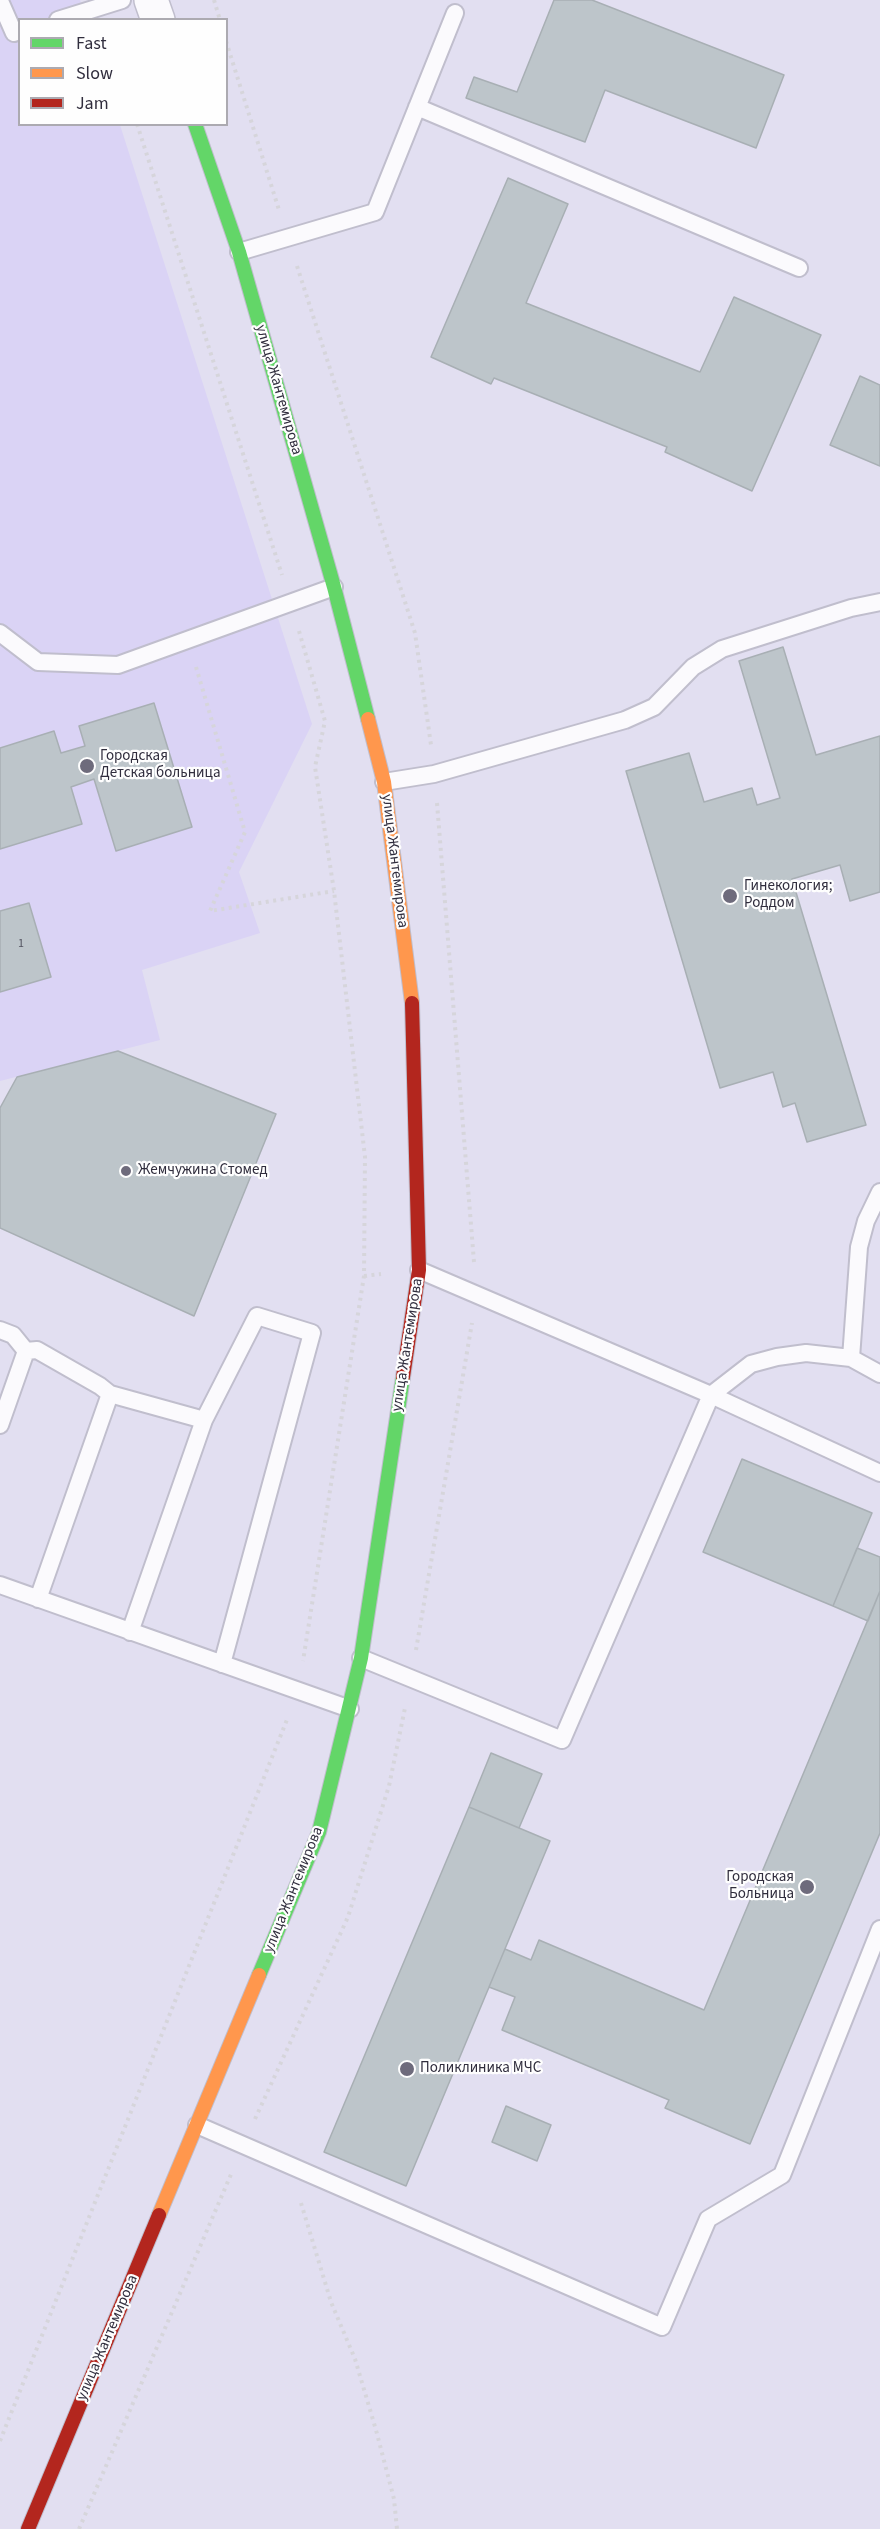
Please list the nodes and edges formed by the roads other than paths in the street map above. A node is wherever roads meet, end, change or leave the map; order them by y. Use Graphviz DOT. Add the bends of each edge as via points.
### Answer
graph roads {
  1 [pos="122,0"];
  2 [pos="151,0"];
  3 [pos="0,1"];
  4 [pos="455,13"];
  5 [pos="64,18"];
  6 [pos="157,18"];
  7 [pos="11,34"];
  8 [pos="417,107"];
  9 [pos="196,126"];
  10 [pos="239,252"];
  11 [pos="799,268"];
  12 [pos="334,587"];
  13 [pos="880,602"];
  14 [pos="0,633"];
  15 [pos="384,782"];
  16 [pos="880,1191"];
  17 [pos="419,1270"];
  18 [pos="0,1330"];
  19 [pos="26,1351"];
  20 [pos="851,1358"];
  21 [pos="880,1374"];
  22 [pos="110,1394"];
  23 [pos="711,1395"];
  24 [pos="204,1420"];
  25 [pos="0,1425"];
  26 [pos="880,1473"];
  27 [pos="0,1585"];
  28 [pos="38,1599"];
  29 [pos="130,1632"];
  30 [pos="361,1658"];
  31 [pos="222,1664"];
  32 [pos="350,1709"];
  33 [pos="880,1929"];
  34 [pos="197,2125"];
  35 [pos="28,2529"];
  1 -- 5 [label="lane"];
  2 -- 6 [label="street"];
  3 -- 7 [label="lane"];
  4 -- 8 [label="lane"];
  8 -- 10 [label="lane" via="375,212"];
  8 -- 11 [label="lane"];
  9 -- 10 [label="street, улица Жантемирова"];
  10 -- 12 [label="street, улица Жантемирова"];
  12 -- 14 [label="lane" via="118,665 38,662"];
  12 -- 15 [label="street, улица Жантемирова"];
  13 -- 15 [label="lane" via="722,649 693,667 654,707 625,720 434,774"];
  15 -- 17 [label="street, улица Жантемирова" via="414,1021"];
  16 -- 20 [label="lane" via="859,1246"];
  17 -- 23 [label="lane"];
  17 -- 30 [label="street, улица Жантемирова"];
  18 -- 19 [label="lane" via="13,1335"];
  19 -- 22 [label="lane" via="37,1350"];
  19 -- 25 [label="lane"];
  20 -- 21 [label="lane"];
  20 -- 23 [label="lane" via="806,1353 759,1361"];
  22 -- 24 [label="lane"];
  22 -- 28 [label="lane"];
  23 -- 26 [label="lane"];
  23 -- 30 [label="lane" via="562,1740"];
  24 -- 29 [label="lane"];
  24 -- 31 [label="lane" via="257,1316 312,1333"];
  27 -- 28 [label="lane"];
  28 -- 29 [label="lane"];
  29 -- 31 [label="lane"];
  30 -- 32 [label="street, улица Жантемирова"];
  31 -- 32 [label="lane"];
  32 -- 34 [label="street, улица Жантемирова" via="319,1832"];
  33 -- 34 [label="lane" via="782,2175 708,2219 662,2327"];
  34 -- 35 [label="street, улица Жантемирова"];
}
